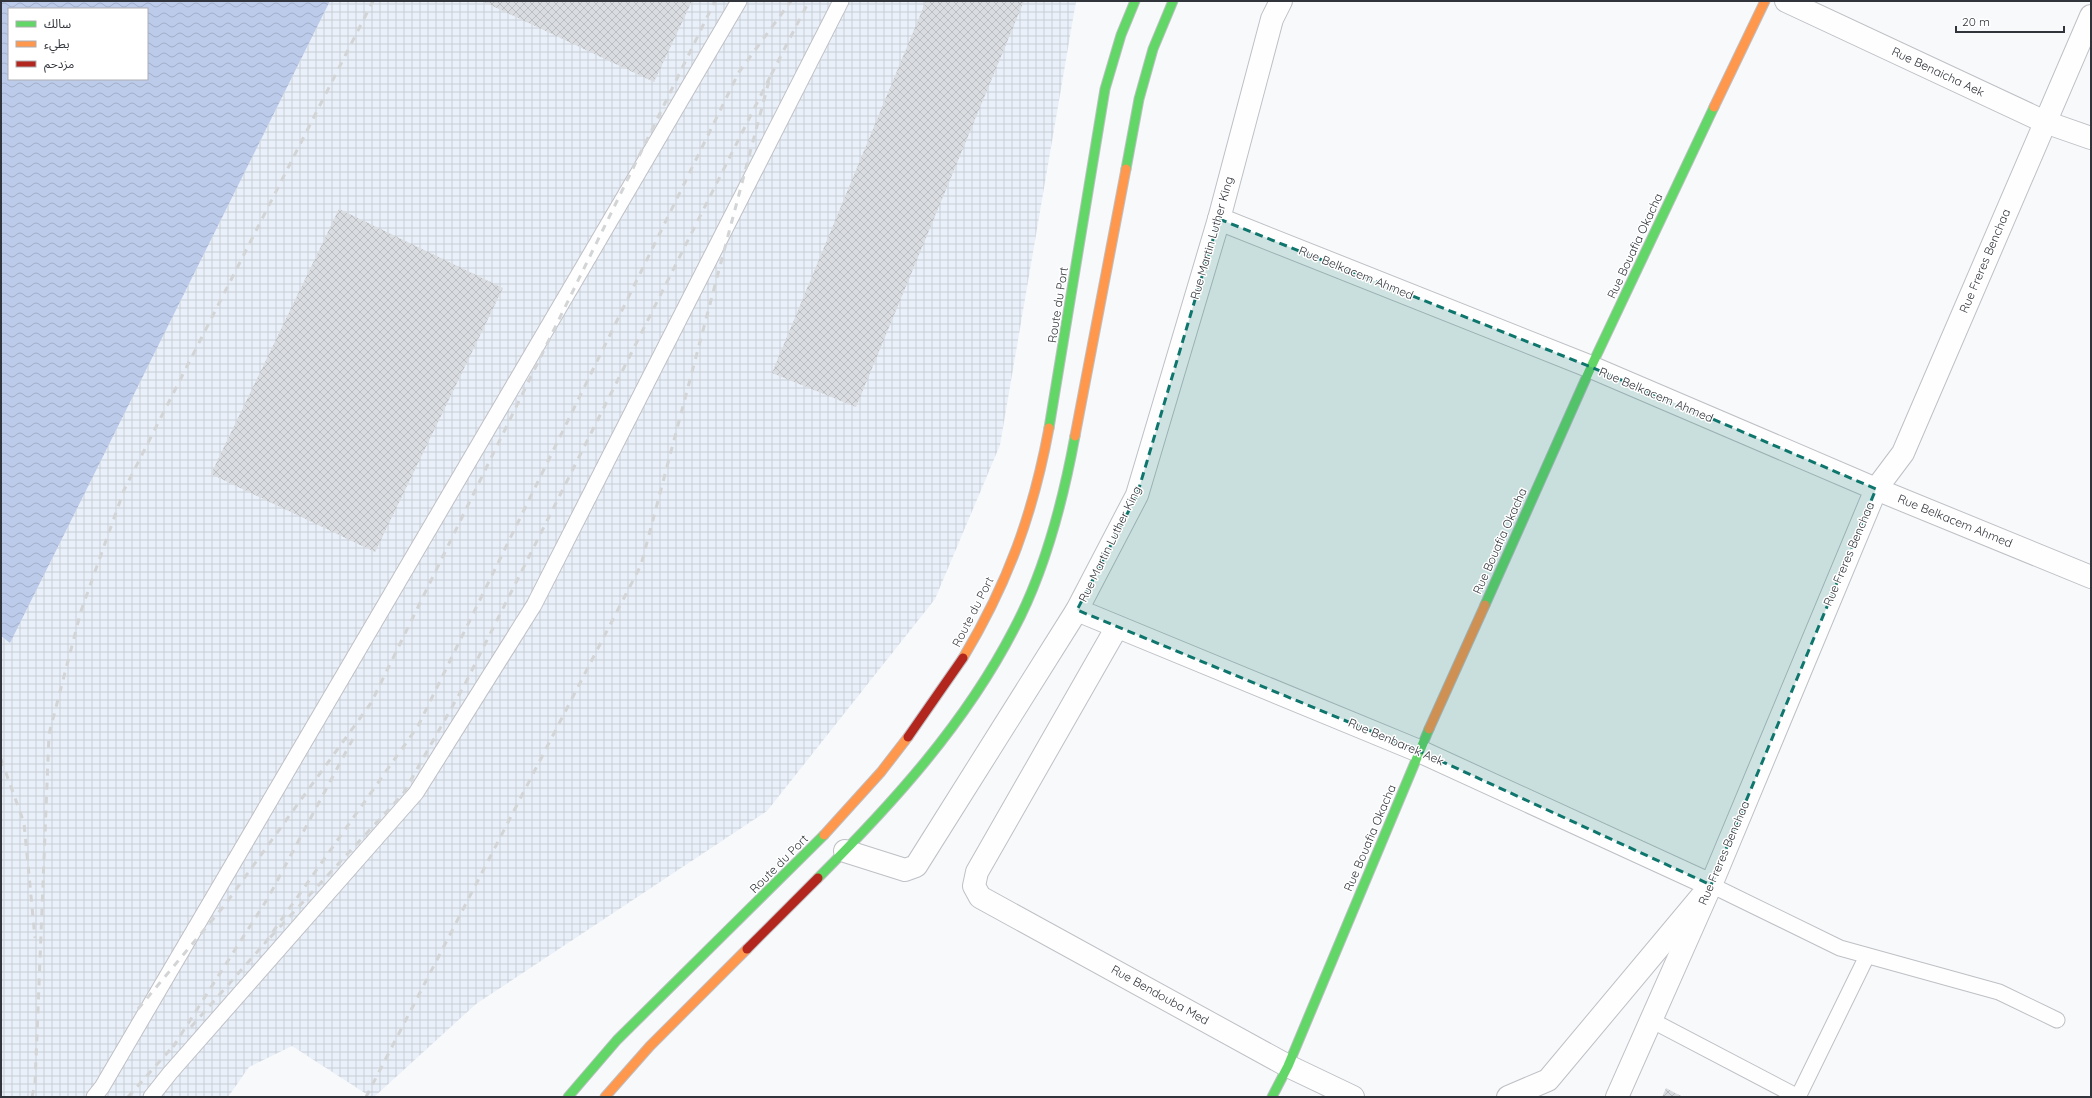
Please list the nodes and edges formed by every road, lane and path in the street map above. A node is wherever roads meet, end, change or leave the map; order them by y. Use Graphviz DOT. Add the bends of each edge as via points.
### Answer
graph roads {
  1 [pos="739,1"];
  2 [pos="841,1"];
  3 [pos="1135,1"];
  4 [pos="1173,1"];
  5 [pos="1281,1"];
  6 [pos="1764,1"];
  7 [pos="1786,1"];
  8 [pos="2091,16"];
  9 [pos="2045,122"];
  10 [pos="2091,138"];
  11 [pos="1219,219"];
  12 [pos="1591,366"];
  13 [pos="1876,489"];
  14 [pos="2091,577"];
  15 [pos="1077,610"];
  16 [pos="1117,627"];
  17 [pos="1419,751"];
  18 [pos="845,851"];
  19 [pos="1711,885"];
  20 [pos="1867,956"];
  21 [pos="1651,1020"];
  22 [pos="2057,1020"];
  23 [pos="1288,1066"];
  24 [pos="94,1097"];
  25 [pos="151,1097"];
  26 [pos="568,1097"];
  27 [pos="605,1097"];
  28 [pos="1272,1097"];
  29 [pos="1353,1097"];
  30 [pos="1508,1097"];
  31 [pos="1617,1097"];
  1 -- 24 [label="lane"];
  2 -- 25 [label="lane" via="534,605 429,773 411,799"];
  3 -- 26 [label="main road, Route du Port" via="1105,89 1047,446 1030,513 990,609 958,668 927,714 877,778 818,842 617,1040"];
  4 -- 18 [label="main road" via="1153,49 1139,99 1072,454 1057,516 1041,566 1015,628 984,683 951,731"];
  5 -- 11 [label="street, Rue Martin Luther King" via="1272,19"];
  6 -- 12 [label="main road, Rue Bouafia Okacha"];
  7 -- 9 [label="street, Rue Benaicha Aek"];
  8 -- 9 [label="street, Rue Freres Benchaa"];
  9 -- 10 [label="street, Rue Benaicha Aek"];
  9 -- 13 [label="street, Rue Freres Benchaa" via="1903,453"];
  11 -- 12 [label="street, Rue Belkacem Ahmed"];
  11 -- 15 [label="street, Rue Martin Luther King" via="1137,495"];
  12 -- 13 [label="street, Rue Belkacem Ahmed"];
  12 -- 17 [label="main road, Rue Bouafia Okacha"];
  13 -- 14 [label="street, Rue Belkacem Ahmed"];
  13 -- 19 [label="street, Rue Freres Benchaa"];
  15 -- 16 [label="street, Rue Benbarek Aek"];
  15 -- 18 [label="street, Rue Martin Luther King" via="916,866 905,870"];
  16 -- 17 [label="street, Rue Benbarek Aek"];
  16 -- 23 [label="street, Rue Bendouba Med" via="977,872 974,886 980,897"];
  17 -- 19 [label="street, Rue Benbarek Aek"];
  17 -- 23 [label="main road, Rue Bouafia Okacha"];
  18 -- 27 [label="main road" via="650,1046"];
  19 -- 20 [label="lane" via="1840,948"];
  19 -- 21 [label="street, Rue Freres Benchaa"];
  19 -- 30 [label="street" via="1548,1080"];
  20 -- 21 [label="lane" via="1798,1097"];
  20 -- 22 [label="lane" via="1999,992"];
  21 -- 31 [label="street, Rue Freres Benchaa"];
  23 -- 28 [label="main road, Rue Bouafia Okacha"];
  23 -- 29 [label="street, Rue Bendouba Med"];
}
